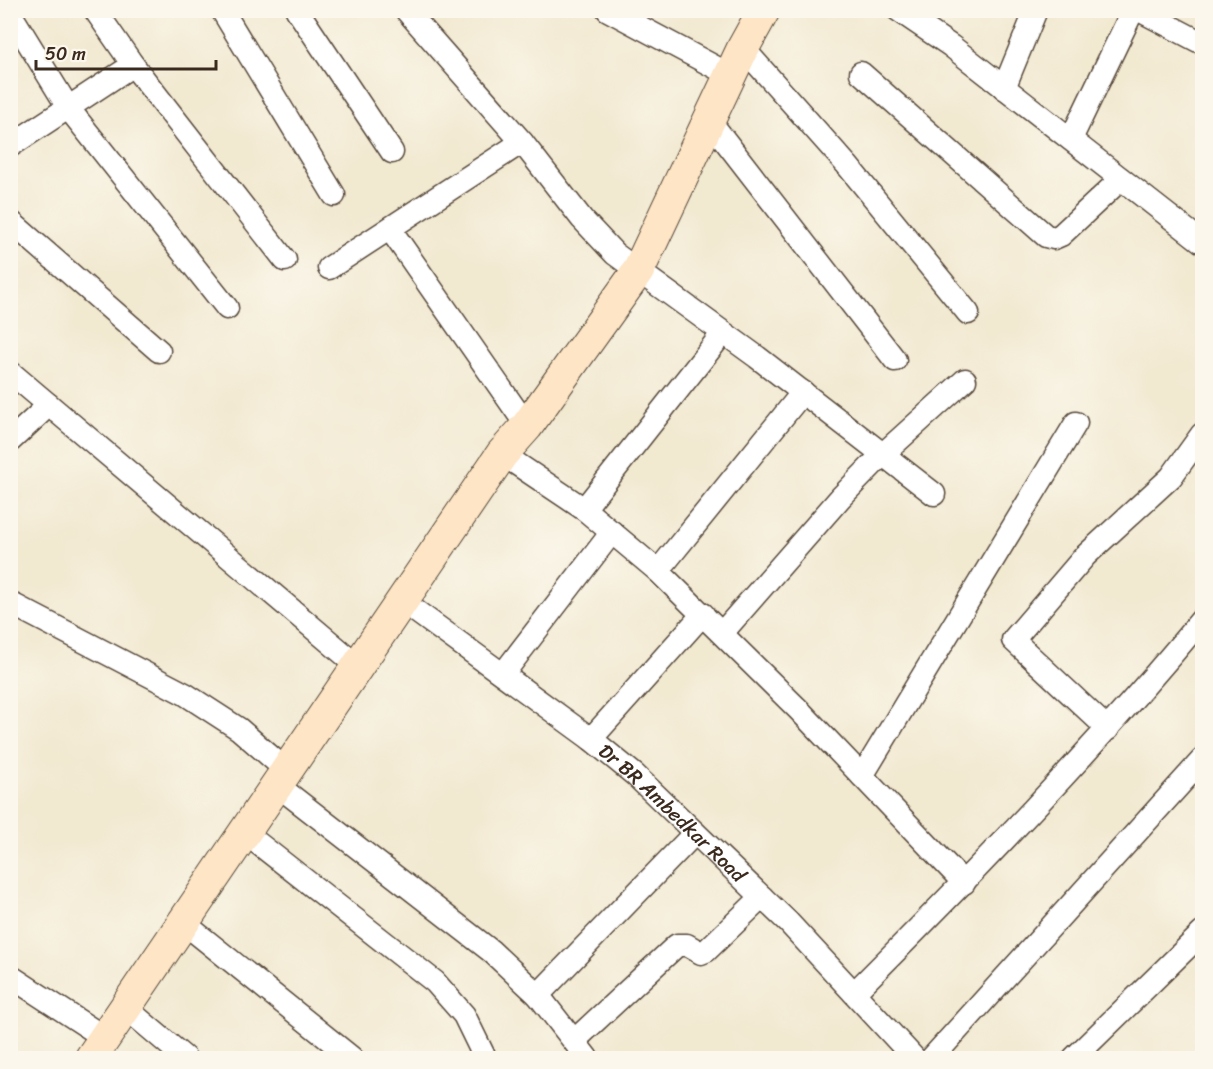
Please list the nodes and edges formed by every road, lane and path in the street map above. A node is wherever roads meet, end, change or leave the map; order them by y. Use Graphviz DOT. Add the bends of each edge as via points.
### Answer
graph roads {
  1 [pos="95,10"];
  2 [pos="222,10"];
  3 [pos="297,10"];
  4 [pos="406,10"];
  5 [pos="608,10"];
  6 [pos="764,10"];
  7 [pos="898,10"];
  8 [pos="1036,10"];
  9 [pos="1133,10"];
  10 [pos="1139,10"];
  11 [pos="10,13"];
  12 [pos="1203,43"];
  13 [pos="737,61"];
  14 [pos="133,64"];
  15 [pos="861,73"];
  16 [pos="1004,88"];
  17 [pos="69,109"];
  18 [pos="709,120"];
  19 [pos="1071,139"];
  20 [pos="522,142"];
  21 [pos="10,146"];
  22 [pos="392,152"];
  23 [pos="1121,178"];
  24 [pos="334,195"];
  25 [pos="10,221"];
  26 [pos="390,228"];
  27 [pos="1203,242"];
  28 [pos="285,260"];
  29 [pos="329,268"];
  30 [pos="639,271"];
  31 [pos="227,308"];
  32 [pos="968,313"];
  33 [pos="723,333"];
  34 [pos="159,351"];
  35 [pos="895,360"];
  36 [pos="10,372"];
  37 [pos="965,380"];
  38 [pos="803,392"];
  39 [pos="49,405"];
  40 [pos="1076,423"];
  41 [pos="527,426"];
  42 [pos="1203,434"];
  43 [pos="10,441"];
  44 [pos="502,454"];
  45 [pos="882,456"];
  46 [pos="934,494"];
  47 [pos="584,509"];
  48 [pos="612,532"];
  49 [pos="658,571"];
  50 [pos="402,601"];
  51 [pos="10,603"];
  52 [pos="703,615"];
  53 [pos="1203,618"];
  54 [pos="722,633"];
  55 [pos="358,666"];
  56 [pos="503,674"];
  57 [pos="1108,729"];
  58 [pos="591,739"];
  59 [pos="1203,760"];
  60 [pos="862,776"];
  61 [pos="282,778"];
  62 [pos="245,833"];
  63 [pos="696,833"];
  64 [pos="964,883"];
  65 [pos="762,897"];
  66 [pos="184,923"];
  67 [pos="1203,933"];
  68 [pos="10,976"];
  69 [pos="854,993"];
  70 [pos="538,995"];
  71 [pos="126,1008"];
  72 [pos="98,1048"];
  73 [pos="581,1049"];
  74 [pos="185,1059"];
  75 [pos="352,1059"];
  76 [pos="485,1059"];
  77 [pos="914,1059"];
  78 [pos="932,1059"];
  79 [pos="1074,1059"];
  1 -- 14 [label="street"];
  2 -- 24 [label="street"];
  3 -- 22 [label="street"];
  4 -- 20 [label="street"];
  5 -- 13 [label="street"];
  6 -- 13 [label="street"];
  7 -- 16 [label="street"];
  8 -- 16 [label="street"];
  9 -- 19 [label="street"];
  10 -- 12 [label="street"];
  11 -- 17 [label="street"];
  13 -- 18 [label="street"];
  13 -- 32 [label="street" via="847,165"];
  14 -- 17 [label="street"];
  14 -- 28 [label="street"];
  15 -- 23 [label="street" via="1046,236 1061,235"];
  16 -- 19 [label="street"];
  17 -- 21 [label="street"];
  17 -- 31 [label="street"];
  18 -- 30 [label="street"];
  18 -- 35 [label="street"];
  19 -- 23 [label="street"];
  20 -- 26 [label="street"];
  20 -- 30 [label="street" via="596,237"];
  23 -- 27 [label="street"];
  25 -- 34 [label="street"];
  26 -- 29 [label="street"];
  26 -- 41 [label="street"];
  30 -- 33 [label="street"];
  30 -- 41 [label="street"];
  33 -- 38 [label="street"];
  33 -- 47 [label="street"];
  36 -- 39 [label="street"];
  37 -- 45 [label="street"];
  38 -- 45 [label="street"];
  38 -- 49 [label="street"];
  39 -- 43 [label="street"];
  39 -- 55 [label="street"];
  40 -- 60 [label="street"];
  41 -- 44 [label="street"];
  42 -- 57 [label="street" via="1171,477 1085,556 1013,640"];
  44 -- 47 [label="street"];
  44 -- 50 [label="street"];
  45 -- 46 [label="street"];
  45 -- 54 [label="street"];
  47 -- 48 [label="street"];
  48 -- 49 [label="street"];
  48 -- 56 [label="street"];
  49 -- 52 [label="street"];
  50 -- 55 [label="street"];
  50 -- 56 [label="street, Dr BR Ambedkar Road"];
  51 -- 61 [label="street" via="185,694 239,729"];
  52 -- 54 [label="street"];
  52 -- 58 [label="street"];
  53 -- 57 [label="street"];
  54 -- 60 [label="street"];
  55 -- 61 [label="street"];
  56 -- 58 [label="street, Dr BR Ambedkar Road"];
  57 -- 64 [label="street"];
  58 -- 63 [label="street, Dr BR Ambedkar Road"];
  59 -- 78 [label="street"];
  60 -- 64 [label="street"];
  61 -- 62 [label="street"];
  61 -- 70 [label="street" via="491,951"];
  62 -- 66 [label="street"];
  62 -- 76 [label="street" via="435,982 464,1015"];
  63 -- 65 [label="street, Dr BR Ambedkar Road"];
  63 -- 70 [label="street"];
  64 -- 69 [label="street"];
  65 -- 69 [label="street, Dr BR Ambedkar Road"];
  65 -- 73 [label="street" via="706,951 677,945"];
  66 -- 71 [label="street"];
  66 -- 75 [label="street"];
  67 -- 79 [label="street"];
  68 -- 72 [label="street"];
  69 -- 77 [label="street, Dr BR Ambedkar Road"];
  70 -- 73 [label="street"];
  71 -- 72 [label="street"];
  71 -- 74 [label="street"];
}
